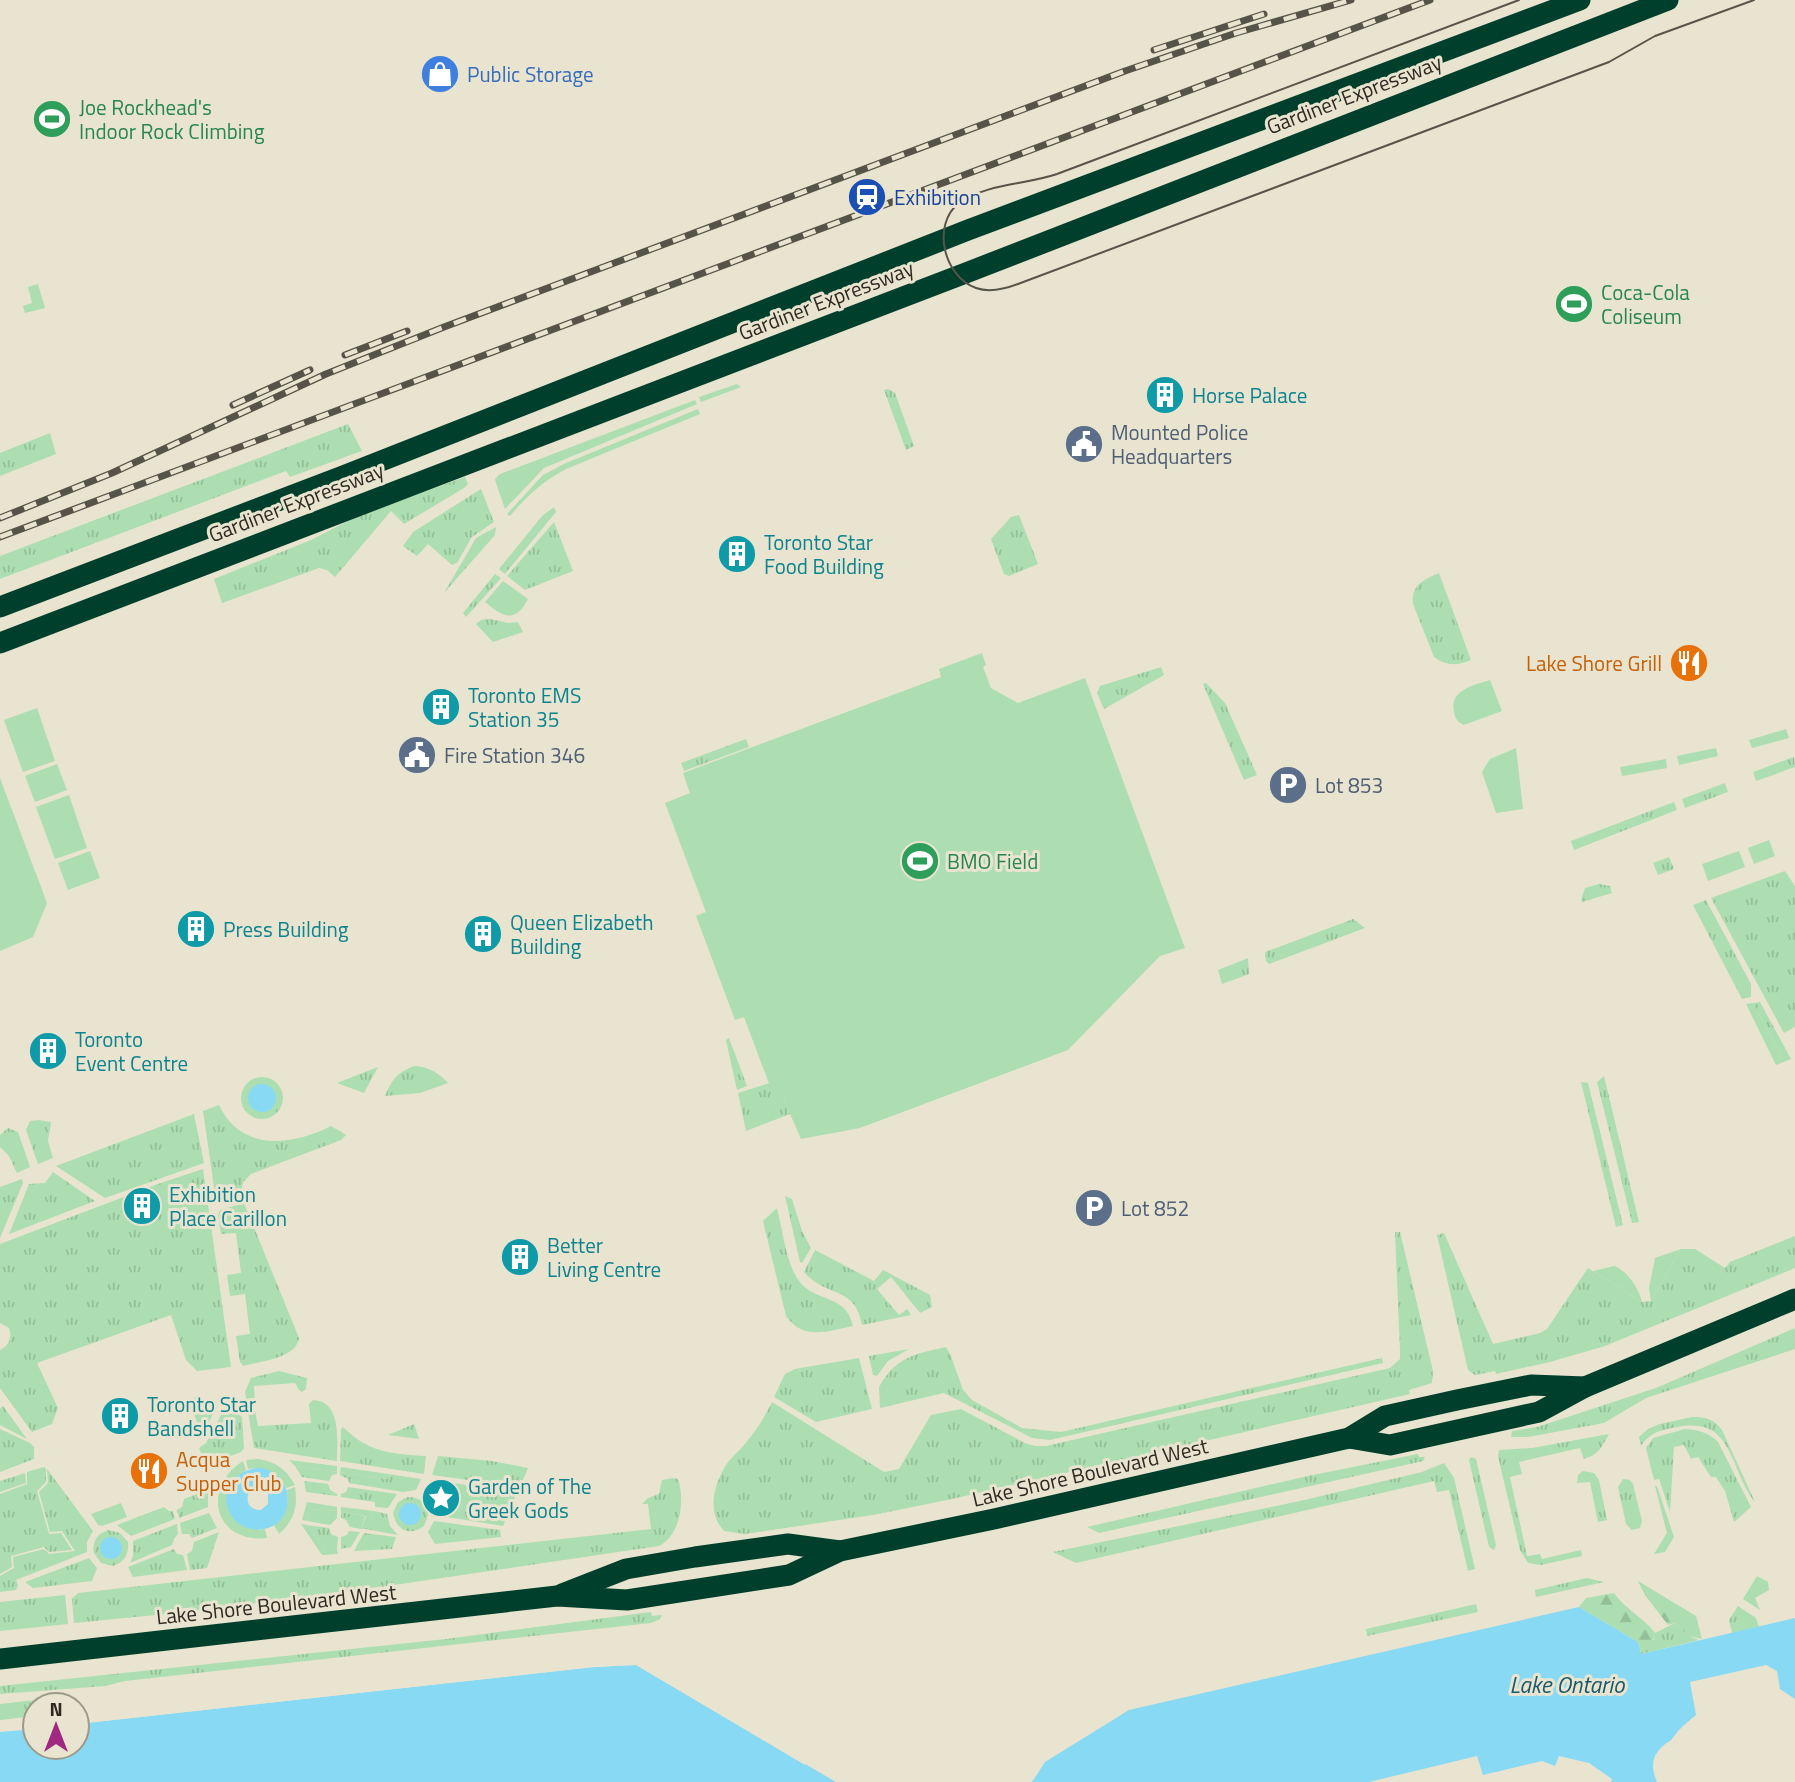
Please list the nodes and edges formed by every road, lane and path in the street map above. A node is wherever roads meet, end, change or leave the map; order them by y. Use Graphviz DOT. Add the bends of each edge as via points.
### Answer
graph roads {
  1 [pos="1580,0"];
  2 [pos="1668,0"];
  3 [pos="0,607"];
  4 [pos="0,643"];
  5 [pos="1795,1299"];
  6 [pos="1585,1387"];
  7 [pos="1349,1438"];
  8 [pos="840,1551"];
  9 [pos="557,1596"];
  10 [pos="0,1659"];
  1 -- 3 [label="highway, Gardiner Expressway" via="968,230"];
  2 -- 4 [label="highway, Gardiner Expressway"];
  5 -- 6 [label="highway, Lake Shore Boulevard West"];
  6 -- 7 [label="highway, Lake Shore Boulevard West" via="1531,1385 1444,1403 1385,1416"];
  6 -- 7 [label="highway, Lake Shore Boulevard West" via="1539,1412 1424,1438 1390,1445"];
  7 -- 8 [label="highway, Lake Shore Boulevard West"];
  8 -- 9 [label="highway, Lake Shore Boulevard West" via="789,1574 648,1597"];
  8 -- 9 [label="highway, Lake Shore Boulevard West" via="788,1544 671,1561 626,1569"];
  9 -- 10 [label="highway, Lake Shore Boulevard West"];
}
